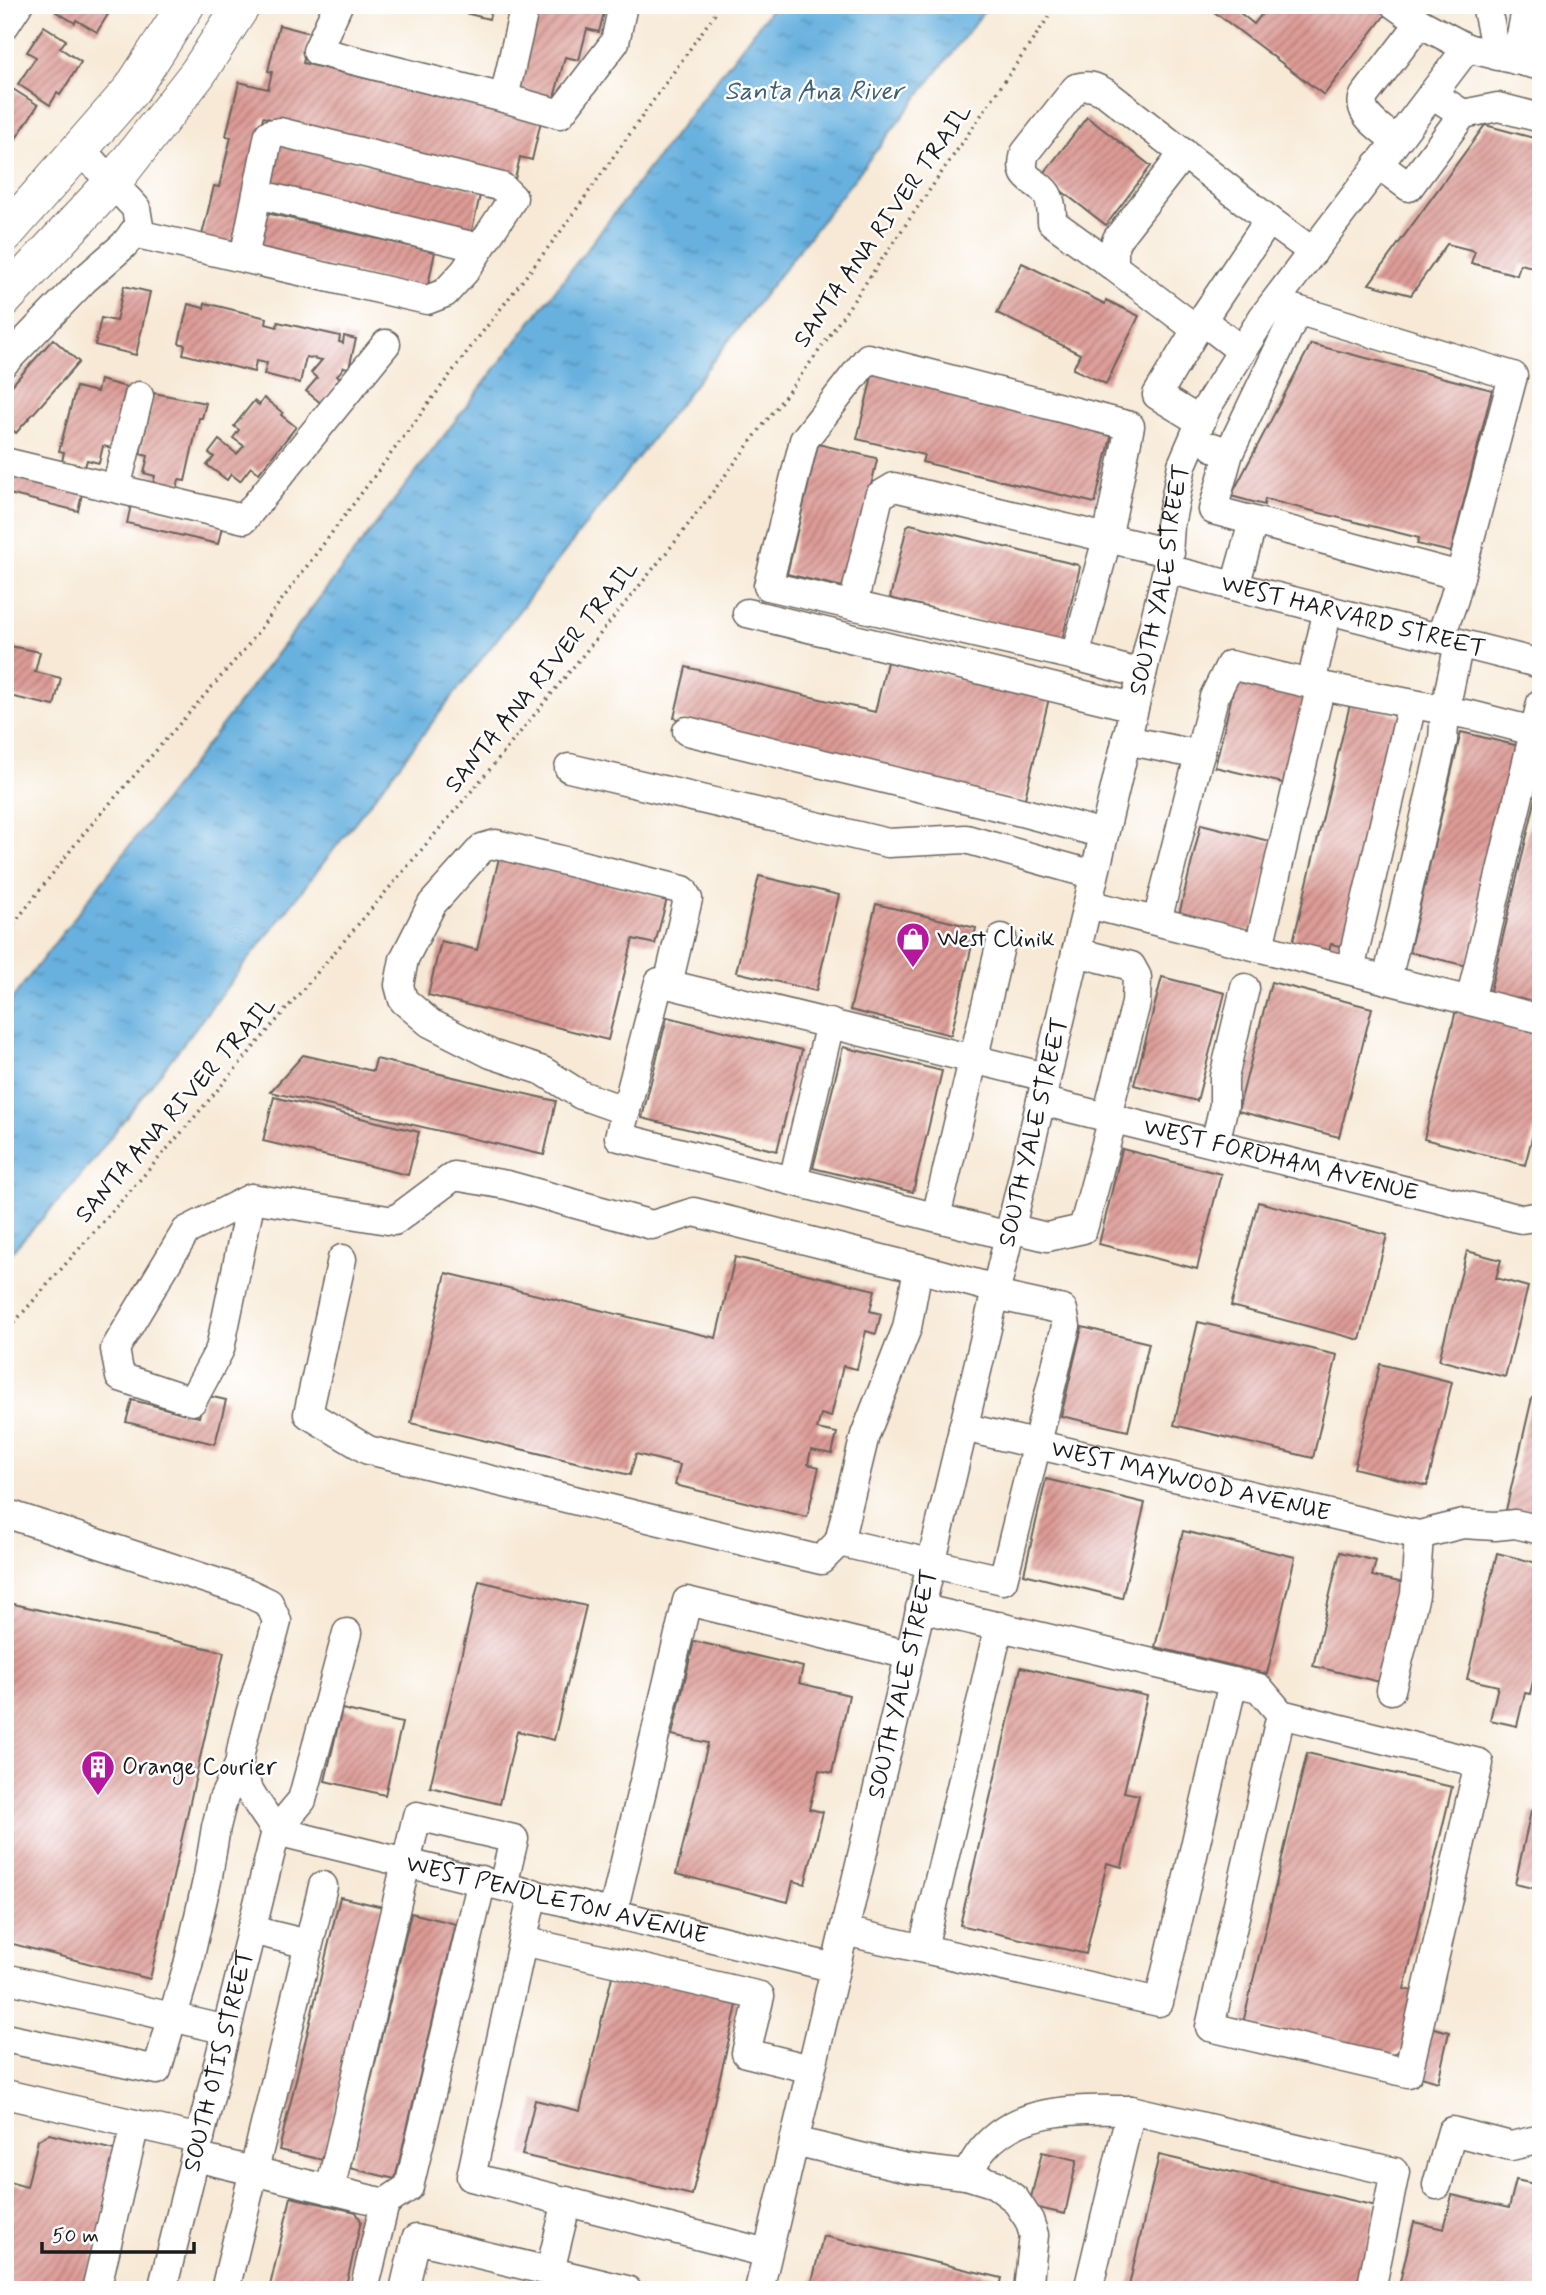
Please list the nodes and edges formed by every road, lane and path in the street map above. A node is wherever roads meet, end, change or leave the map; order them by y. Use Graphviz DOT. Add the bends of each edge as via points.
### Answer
graph roads {
  1 [pos="18,5"];
  2 [pos="186,5"];
  3 [pos="205,5"];
  4 [pos="242,5"];
  5 [pos="338,5"];
  6 [pos="525,5"];
  7 [pos="721,5"];
  8 [pos="1056,5"];
  9 [pos="1395,5"];
  10 [pos="1486,5"];
  11 [pos="1527,5"];
  12 [pos="626,9"];
  13 [pos="1420,23"];
  14 [pos="5,25"];
  15 [pos="1467,48"];
  16 [pos="1518,61"];
  17 [pos="1432,94"];
  18 [pos="504,97"];
  19 [pos="173,104"];
  20 [pos="1463,114"];
  21 [pos="1541,118"];
  22 [pos="1396,141"];
  23 [pos="80,149"];
  24 [pos="1184,153"];
  25 [pos="1378,164"];
  26 [pos="112,183"];
  27 [pos="257,194"];
  28 [pos="1269,220"];
  29 [pos="133,233"];
  30 [pos="5,234"];
  31 [pos="480,248"];
  32 [pos="1313,251"];
  33 [pos="244,258"];
  34 [pos="1114,267"];
  35 [pos="5,298"];
  36 [pos="1285,307"];
  37 [pos="1199,325"];
  38 [pos="386,344"];
  39 [pos="1242,351"];
  40 [pos="5,362"];
  41 [pos="139,396"];
  42 [pos="1197,431"];
  43 [pos="1229,453"];
  44 [pos="5,461"];
  45 [pos="116,488"];
  46 [pos="1252,522"];
  47 [pos="1107,539"];
  48 [pos="1168,561"];
  49 [pos="1460,576"];
  50 [pos="1235,586"];
  51 [pos="853,605"];
  52 [pos="1328,609"];
  53 [pos="747,613"];
  54 [pos="1450,641"];
  55 [pos="1075,656"];
  56 [pos="1541,664"];
  57 [pos="1142,674"];
  58 [pos="1316,685"];
  59 [pos="1541,703"];
  60 [pos="1412,704"];
  61 [pos="1134,707"];
  62 [pos="1445,710"];
  63 [pos="687,732"];
  64 [pos="1538,732"];
  65 [pos="1126,740"];
  66 [pos="1200,755"];
  67 [pos="569,768"];
  68 [pos="1104,834"];
  69 [pos="1094,875"];
  70 [pos="1088,904"];
  71 [pos="1157,921"];
  72 [pos="5,935"];
  73 [pos="1002,939"];
  74 [pos="1259,947"];
  75 [pos="1076,953"];
  76 [pos="1350,970"];
  77 [pos="1387,980"];
  78 [pos="668,984"];
  79 [pos="1245,988"];
  80 [pos="1470,1001"];
  81 [pos="1541,1019"];
  82 [pos="830,1023"];
  83 [pos="974,1058"];
  84 [pos="1044,1089"];
  85 [pos="626,1111"];
  86 [pos="1110,1117"];
  87 [pos="1215,1143"];
  88 [pos="793,1181"];
  89 [pos="251,1198"];
  90 [pos="936,1217"];
  91 [pos="1531,1218"];
  92 [pos="1010,1232"];
  93 [pos="342,1259"];
  94 [pos="918,1268"];
  95 [pos="995,1292"];
  96 [pos="5,1333"];
  97 [pos="963,1427"];
  98 [pos="1036,1443"];
  99 [pos="5,1513"];
  100 [pos="1541,1530"];
  101 [pos="1419,1535"];
  102 [pos="839,1542"];
  103 [pos="931,1565"];
  104 [pos="920,1608"];
  105 [pos="999,1626"];
  106 [pos="347,1633"];
  107 [pos="909,1655"];
  108 [pos="1233,1682"];
  109 [pos="1391,1689"];
  110 [pos="1281,1714"];
  111 [pos="238,1767"];
  112 [pos="276,1831"];
  113 [pos="405,1862"];
  114 [pos="493,1883"];
  115 [pos="323,1886"];
  116 [pos="533,1893"];
  117 [pos="613,1912"];
  118 [pos="251,1930"];
  119 [pos="844,1931"];
  120 [pos="523,1941"];
  121 [pos="308,1944"];
  122 [pos="922,1948"];
  123 [pos="835,1968"];
  124 [pos="5,1978"];
  125 [pos="173,2018"];
  126 [pos="227,2030"];
  127 [pos="5,2038"];
  128 [pos="811,2068"];
  129 [pos="5,2094"];
  130 [pos="1132,2110"];
  131 [pos="135,2124"];
  132 [pos="1541,2139"];
  133 [pos="794,2141"];
  134 [pos="197,2148"];
  135 [pos="254,2171"];
  136 [pos="966,2175"];
  137 [pos="1437,2185"];
  138 [pos="330,2190"];
  139 [pos="567,2201"];
  140 [pos="385,2203"];
  141 [pos="767,2253"];
  142 [pos="550,2271"];
  143 [pos="370,2288"];
  144 [pos="96,2290"];
  145 [pos="162,2290"];
  146 [pos="225,2290"];
  147 [pos="404,2290"];
  148 [pos="627,2290"];
  149 [pos="759,2290"];
  150 [pos="1028,2290"];
  151 [pos="1088,2290"];
  152 [pos="1371,2290"];
  1 -- 14 [label="street"];
  2 -- 23 [label="main road" via="132,89"];
  3 -- 19 [label="main road" via="205,17 173,72"];
  4 -- 19 [label="main road"];
  5 -- 18 [label="street" via="317,51"];
  6 -- 18 [label="street"];
  7 -- 72 [label="path" via="561,231 245,649 84,833"];
  8 -- 96 [label="path, SANTA ANA RIVER TRAIL" via="816,355 675,542 491,768"];
  9 -- 13 [label="street"];
  10 -- 16 [label="street"];
  11 -- 16 [label="street"];
  12 -- 18 [label="street" via="615,42 560,114"];
  13 -- 15 [label="street"];
  13 -- 22 [label="street" via="1361,103 1363,112"];
  15 -- 16 [label="street"];
  15 -- 17 [label="street, SOUTH YALE STREET"];
  17 -- 20 [label="street"];
  17 -- 22 [label="street, SOUTH YALE STREET"];
  19 -- 26 [label="main road"];
  20 -- 21 [label="street" via="1498,107"];
  20 -- 25 [label="street" via="1409,187"];
  22 -- 25 [label="street, SOUTH YALE STREET"];
  23 -- 26 [label="street"];
  23 -- 30 [label="main road"];
  24 -- 28 [label="street"];
  24 -- 34 [label="street" via="1116,239"];
  24 -- 34 [label="street" via="1106,93 1084,85 1076,88 1025,153 1022,164 1028,179 1046,193 1052,222"];
  25 -- 32 [label="street, SOUTH YALE STREET"];
  26 -- 29 [label="street" via="136,208 139,226"];
  26 -- 35 [label="main road"];
  27 -- 31 [label="street"];
  27 -- 31 [label="street" via="269,134 280,132 502,187 513,198"];
  27 -- 33 [label="street"];
  28 -- 32 [label="street"];
  28 -- 37 [label="street"];
  29 -- 33 [label="street"];
  29 -- 40 [label="street"];
  31 -- 33 [label="street" via="445,293 427,300"];
  32 -- 36 [label="street, SOUTH YALE STREET"];
  34 -- 37 [label="street"];
  36 -- 39 [label="street, SOUTH YALE STREET"];
  36 -- 43 [label="street"];
  36 -- 49 [label="street" via="1513,376"];
  37 -- 39 [label="street"];
  37 -- 42 [label="street" via="1157,395"];
  38 -- 45 [label="street" via="244,519"];
  39 -- 42 [label="street, SOUTH YALE STREET"];
  41 -- 45 [label="street"];
  42 -- 43 [label="street"];
  42 -- 48 [label="street, SOUTH YALE STREET" via="1182,466"];
  43 -- 46 [label="street" via="1213,510"];
  44 -- 45 [label="street"];
  46 -- 49 [label="street"];
  46 -- 50 [label="street"];
  47 -- 48 [label="street, WEST HARVARD STREET"];
  47 -- 51 [label="street, WEST HARVARD STREET" via="894,487 879,496"];
  47 -- 51 [label="street" via="1130,426 868,358 804,440 768,586"];
  47 -- 55 [label="street"];
  48 -- 50 [label="street, WEST HARVARD STREET"];
  48 -- 57 [label="street, SOUTH YALE STREET"];
  49 -- 54 [label="street"];
  50 -- 52 [label="street, WEST HARVARD STREET"];
  51 -- 55 [label="street"];
  52 -- 54 [label="street, WEST HARVARD STREET"];
  52 -- 58 [label="street"];
  53 -- 61 [label="street"];
  54 -- 56 [label="street, WEST HARVARD STREET"];
  54 -- 62 [label="street"];
  55 -- 57 [label="street"];
  57 -- 61 [label="street, SOUTH YALE STREET"];
  58 -- 60 [label="street"];
  58 -- 66 [label="street" via="1230,665 1214,697"];
  58 -- 74 [label="street"];
  59 -- 64 [label="street"];
  60 -- 62 [label="street"];
  60 -- 76 [label="street"];
  61 -- 65 [label="street, SOUTH YALE STREET"];
  62 -- 64 [label="street"];
  62 -- 77 [label="street" via="1443,740"];
  63 -- 68 [label="street"];
  64 -- 80 [label="street"];
  65 -- 66 [label="street"];
  65 -- 68 [label="street, SOUTH YALE STREET"];
  66 -- 71 [label="street"];
  67 -- 69 [label="street" via="888,843 966,839"];
  68 -- 69 [label="street, SOUTH YALE STREET"];
  69 -- 70 [label="street, SOUTH YALE STREET"];
  70 -- 71 [label="street"];
  70 -- 75 [label="street, SOUTH YALE STREET"];
  71 -- 74 [label="street"];
  73 -- 83 [label="street"];
  74 -- 76 [label="street"];
  75 -- 84 [label="street, SOUTH YALE STREET"];
  75 -- 86 [label="street" via="1131,966 1137,977 1136,1003"];
  76 -- 77 [label="street"];
  77 -- 80 [label="street"];
  78 -- 82 [label="street, WEST FORDHAM AVENUE"];
  78 -- 85 [label="street" via="659,982"];
  78 -- 85 [label="street" via="688,900 683,890 496,844 482,848 432,904 404,959 399,985 403,1000 430,1023 491,1054 544,1071 581,1095"];
  79 -- 87 [label="street" via="1224,1077 1224,1105"];
  80 -- 81 [label="street"];
  82 -- 83 [label="street, WEST FORDHAM AVENUE"];
  82 -- 88 [label="street"];
  83 -- 84 [label="street, WEST FORDHAM AVENUE"];
  83 -- 90 [label="street"];
  84 -- 86 [label="street, WEST FORDHAM AVENUE"];
  84 -- 92 [label="street, SOUTH YALE STREET"];
  85 -- 88 [label="street" via="619,1137"];
  86 -- 87 [label="street, WEST FORDHAM AVENUE"];
  86 -- 92 [label="street" via="1083,1229 1047,1237"];
  87 -- 91 [label="street, WEST FORDHAM AVENUE"];
  88 -- 90 [label="street"];
  89 -- 89 [label="street" via="186,1231 115,1349 120,1377 192,1401 220,1349"];
  89 -- 94 [label="street" via="394,1222 454,1176 507,1185 652,1225 694,1212"];
  90 -- 92 [label="street"];
  92 -- 95 [label="street, SOUTH YALE STREET"];
  93 -- 102 [label="street" via="308,1414 368,1450 821,1560"];
  94 -- 95 [label="street"];
  94 -- 102 [label="street" via="907,1328 866,1435"];
  95 -- 97 [label="street, SOUTH YALE STREET"];
  95 -- 98 [label="street" via="1063,1310 1066,1326"];
  97 -- 98 [label="street, WEST MAYWOOD AVENUE"];
  97 -- 103 [label="street, SOUTH YALE STREET"];
  98 -- 101 [label="street, WEST MAYWOOD AVENUE"];
  98 -- 103 [label="street" via="1003,1580"];
  99 -- 111 [label="street" via="269,1603 278,1621"];
  100 -- 101 [label="street" via="1515,1524 1463,1524"];
  101 -- 109 [label="street" via="1415,1595"];
  102 -- 103 [label="street"];
  103 -- 104 [label="street, SOUTH YALE STREET"];
  104 -- 105 [label="street"];
  104 -- 107 [label="street, SOUTH YALE STREET"];
  105 -- 108 [label="street"];
  105 -- 122 [label="street"];
  106 -- 112 [label="street" via="302,1800"];
  107 -- 117 [label="street" via="687,1601"];
  107 -- 119 [label="street, SOUTH YALE STREET"];
  108 -- 110 [label="street" via="1259,1688"];
  108 -- 122 [label="street" via="1159,2002"];
  110 -- 110 [label="street" via="1479,1763 1408,2073 1210,2027"];
  111 -- 112 [label="street"];
  111 -- 125 [label="street" via="223,1799"];
  112 -- 113 [label="street, WEST PENDLETON AVENUE"];
  112 -- 118 [label="street, SOUTH OTIS STREET"];
  113 -- 114 [label="street, WEST PENDLETON AVENUE"];
  113 -- 114 [label="street" via="416,1816 514,1839"];
  113 -- 138 [label="street"];
  114 -- 116 [label="street, WEST PENDLETON AVENUE"];
  114 -- 140 [label="street" via="409,2187"];
  115 -- 121 [label="street"];
  116 -- 117 [label="street, WEST PENDLETON AVENUE"];
  116 -- 120 [label="street"];
  117 -- 123 [label="street, WEST PENDLETON AVENUE"];
  118 -- 121 [label="street"];
  118 -- 126 [label="street, SOUTH OTIS STREET"];
  119 -- 122 [label="street"];
  119 -- 123 [label="street, SOUTH YALE STREET"];
  120 -- 128 [label="street" via="760,1996 746,2053"];
  120 -- 139 [label="street" via="471,2177"];
  121 -- 135 [label="street"];
  123 -- 128 [label="street, SOUTH YALE STREET"];
  124 -- 125 [label="street"];
  125 -- 126 [label="street"];
  125 -- 127 [label="street" via="157,2070"];
  126 -- 134 [label="street, SOUTH OTIS STREET"];
  128 -- 133 [label="street, SOUTH YALE STREET"];
  129 -- 131 [label="street"];
  130 -- 136 [label="street" via="1053,2111 1010,2126 985,2147"];
  130 -- 151 [label="street"];
  130 -- 152 [label="street" via="1395,2172"];
  131 -- 134 [label="street"];
  131 -- 144 [label="street"];
  132 -- 137 [label="street" via="1511,2146 1452,2131"];
  133 -- 136 [label="street" via="907,2168"];
  133 -- 141 [label="street, SOUTH YALE STREET"];
  134 -- 135 [label="street"];
  134 -- 145 [label="street, SOUTH OTIS STREET"];
  135 -- 138 [label="street"];
  135 -- 146 [label="street"];
  136 -- 150 [label="street" via="995,2185 1015,2199 1029,2220 1034,2235"];
  138 -- 140 [label="street"];
  139 -- 141 [label="street"];
  139 -- 142 [label="street"];
  140 -- 143 [label="street"];
  141 -- 149 [label="street, SOUTH YALE STREET"];
  142 -- 147 [label="street" via="416,2239"];
  142 -- 148 [label="street"];
}
